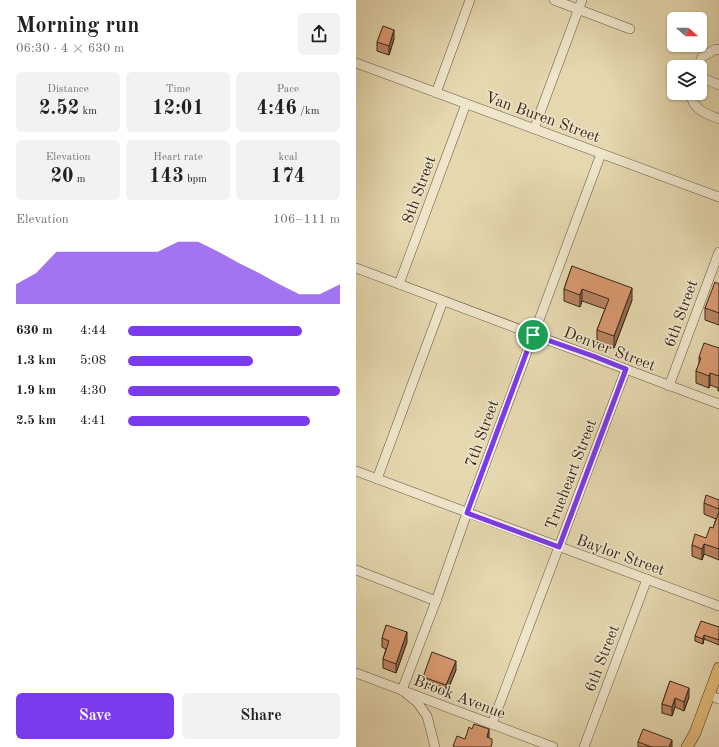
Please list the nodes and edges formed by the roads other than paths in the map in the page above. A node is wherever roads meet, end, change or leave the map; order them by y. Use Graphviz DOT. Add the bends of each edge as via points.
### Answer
graph roads {
  1 [pos="470,0"];
  2 [pos="554,0"];
  3 [pos="582,0"];
  4 [pos="579,9"];
  5 [pos="630,29"];
  6 [pos="719,50"];
  7 [pos="701,60"];
  8 [pos="356,63"];
  9 [pos="707,79"];
  10 [pos="719,85"];
  11 [pos="436,93"];
  12 [pos="692,100"];
  13 [pos="466,104"];
  14 [pos="719,120"];
  15 [pos="534,129"];
  16 [pos="601,154"];
  17 [pos="719,197"];
  18 [pos="719,252"];
  19 [pos="356,268"];
  20 [pos="399,284"];
  21 [pos="443,301"];
  22 [pos="533,335"];
  23 [pos="626,369"];
  24 [pos="669,386"];
  25 [pos="719,404"];
  26 [pos="356,471"];
  27 [pos="376,479"];
  28 [pos="467,513"];
  29 [pos="559,547"];
  30 [pos="356,570"];
  31 [pos="646,579"];
  32 [pos="436,601"];
  33 [pos="719,606"];
  34 [pos="719,668"];
  35 [pos="356,673"];
  36 [pos="402,690"];
  37 [pos="714,697"];
  38 [pos="430,701"];
  39 [pos="427,716"];
  40 [pos="492,724"];
  41 [pos="695,732"];
  42 [pos="435,747"];
  43 [pos="553,747"];
  44 [pos="584,747"];
  45 [pos="686,747"];
  46 [pos="694,747"];
  1 -- 11 [label="street"];
  2 -- 4 [label="street"];
  3 -- 4 [label="street"];
  4 -- 5 [label="street"];
  4 -- 15 [label="street"];
  6 -- 7 [label="street" via="716,49"];
  8 -- 11 [label="street, Van Buren Street"];
  9 -- 10 [label="street"];
  11 -- 13 [label="street, Van Buren Street"];
  12 -- 14 [label="street" via="704,113"];
  13 -- 15 [label="street, Van Buren Street"];
  13 -- 20 [label="street, 8th Street"];
  15 -- 16 [label="street, Van Buren Street"];
  16 -- 17 [label="street, Van Buren Street"];
  16 -- 22 [label="street, 7th Street"];
  18 -- 24 [label="street, 6th Street"];
  19 -- 20 [label="street, Denver Street"];
  20 -- 21 [label="street, Denver Street"];
  21 -- 22 [label="street, Denver Street"];
  21 -- 27 [label="street"];
  22 -- 23 [label="street, Denver Street"];
  22 -- 28 [label="street, 7th Street"];
  23 -- 24 [label="street, Denver Street"];
  23 -- 29 [label="street, Trueheart Street"];
  24 -- 25 [label="street, Denver Street"];
  26 -- 27 [label="street, Baylor Street"];
  27 -- 28 [label="street, Baylor Street"];
  28 -- 29 [label="street, Baylor Street"];
  28 -- 32 [label="street, 7th Street"];
  29 -- 31 [label="street, Baylor Street"];
  29 -- 40 [label="street, Trueheart Street"];
  30 -- 32 [label="street"];
  31 -- 33 [label="street, Baylor Street"];
  31 -- 44 [label="street, 6th Street"];
  32 -- 36 [label="street, 7th Street"];
  34 -- 37 [label="main road"];
  35 -- 36 [label="street, Brook Avenue"];
  36 -- 38 [label="street, Brook Avenue"];
  36 -- 39 [label="street" via="417,702"];
  37 -- 41 [label="main road"];
  38 -- 39 [label="street"];
  38 -- 40 [label="street, Brook Avenue"];
  39 -- 42 [label="street"];
  40 -- 43 [label="street, Brook Avenue"];
  41 -- 45 [label="main road"];
  41 -- 46 [label="main road"];
}
